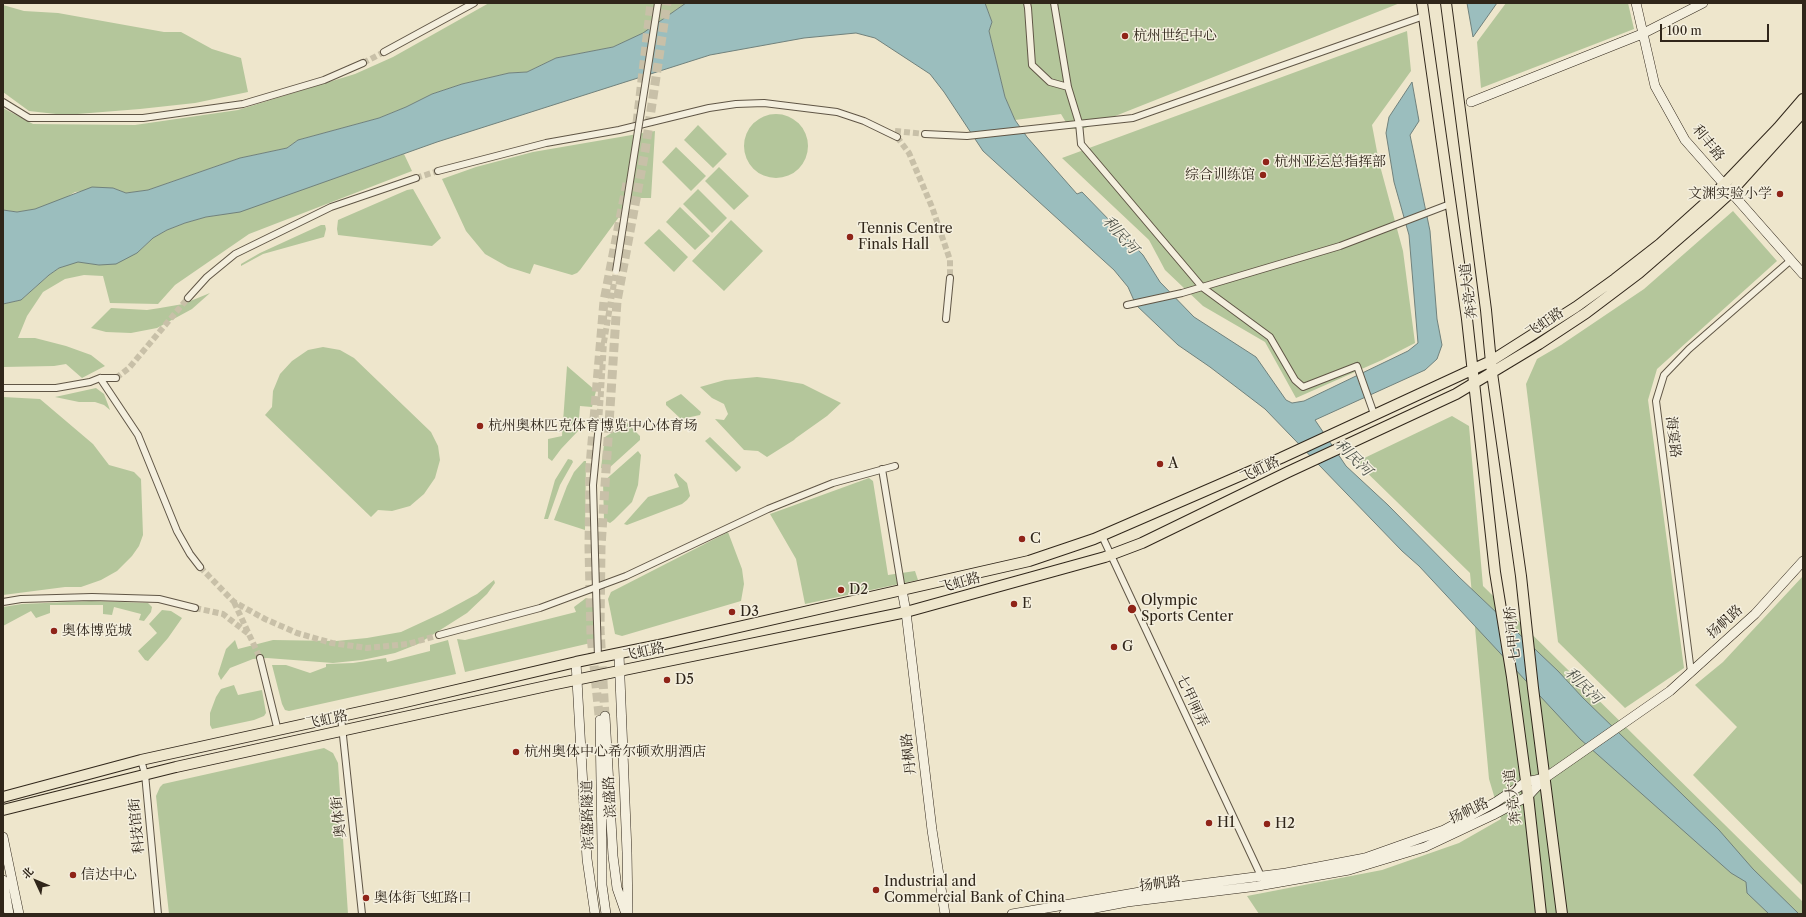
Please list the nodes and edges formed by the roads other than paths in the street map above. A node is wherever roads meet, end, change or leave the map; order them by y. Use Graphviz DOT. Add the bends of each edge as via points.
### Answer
graph roads {
  1 [pos="474,3"];
  2 [pos="658,3"];
  3 [pos="1027,3"];
  4 [pos="1054,3"];
  5 [pos="1422,3"];
  6 [pos="1446,3"];
  7 [pos="1636,3"];
  8 [pos="1703,3"];
  9 [pos="1424,16"];
  10 [pos="1642,34"];
  11 [pos="384,52"];
  12 [pos="363,63"];
  13 [pos="1068,87"];
  14 [pos="1803,99"];
  15 [pos="3,102"];
  16 [pos="1471,102"];
  17 [pos="1803,112"];
  18 [pos="1079,123"];
  19 [pos="896,134"];
  20 [pos="925,134"];
  21 [pos="438,171"];
  22 [pos="416,178"];
  23 [pos="1727,188"];
  24 [pos="1450,204"];
  25 [pos="1791,260"];
  26 [pos="616,271"];
  27 [pos="1803,274"];
  28 [pos="950,278"];
  29 [pos="1202,287"];
  30 [pos="188,298"];
  31 [pos="1127,305"];
  32 [pos="946,319"];
  33 [pos="1491,361"];
  34 [pos="1473,369"];
  35 [pos="1492,373"];
  36 [pos="100,378"];
  37 [pos="116,378"];
  38 [pos="1475,384"];
  39 [pos="3,388"];
  40 [pos="1374,414"];
  41 [pos="599,424"];
  42 [pos="894,466"];
  43 [pos="882,470"];
  44 [pos="1102,536"];
  45 [pos="1110,555"];
  46 [pos="1803,561"];
  47 [pos="200,567"];
  48 [pos="1495,572"];
  49 [pos="1521,576"];
  50 [pos="596,587"];
  51 [pos="902,590"];
  52 [pos="3,602"];
  53 [pos="196,608"];
  54 [pos="906,612"];
  55 [pos="439,635"];
  56 [pos="619,654"];
  57 [pos="260,658"];
  58 [pos="598,658"];
  59 [pos="576,662"];
  60 [pos="620,672"];
  61 [pos="1690,672"];
  62 [pos="1512,677"];
  63 [pos="576,680"];
  64 [pos="341,717"];
  65 [pos="278,731"];
  66 [pos="342,731"];
  67 [pos="141,760"];
  68 [pos="145,774"];
  69 [pos="1545,778"];
  70 [pos="1526,782"];
  71 [pos="1528,796"];
  72 [pos="3,798"];
  73 [pos="3,810"];
  74 [pos="3,837"];
  75 [pos="1261,876"];
  76 [pos="3,880"];
  77 [pos="9,914"];
  78 [pos="19,914"];
  79 [pos="158,914"];
  80 [pos="362,914"];
  81 [pos="595,914"];
  82 [pos="606,914"];
  83 [pos="627,914"];
  84 [pos="945,914"];
  85 [pos="1012,914"];
  86 [pos="1064,914"];
  87 [pos="1541,914"];
  88 [pos="1562,914"];
  1 -- 11 [label="street"];
  2 -- 26 [label="street, bridge"];
  3 -- 13 [label="street" via="1032,65 1050,82"];
  4 -- 13 [label="street"];
  5 -- 9 [label="main road, 奔竞大道"];
  6 -- 33 [label="main road, 奔竞大道"];
  7 -- 10 [label="main road, 利丰路"];
  8 -- 10 [label="main road"];
  9 -- 18 [label="street" via="1133,118"];
  9 -- 24 [label="main road, 奔竞大道"];
  10 -- 16 [label="main road"];
  10 -- 23 [label="main road, 利丰路" via="1655,86 1685,140"];
  12 -- 15 [label="street" via="324,80 243,104 143,118 29,118"];
  13 -- 18 [label="street"];
  14 -- 23 [label="main road, 飞虹路"];
  17 -- 23 [label="main road, 飞虹路"];
  18 -- 20 [label="street" via="967,136"];
  18 -- 29 [label="street" via="1081,144"];
  19 -- 21 [label="street" via="837,112 764,103 736,104 546,143"];
  22 -- 30 [label="street" via="331,207 235,254 207,277"];
  23 -- 25 [label="main road, 利丰路"];
  23 -- 33 [label="main road, 飞虹路" via="1615,279"];
  23 -- 35 [label="main road, 飞虹路" via="1639,273 1586,313"];
  24 -- 29 [label="street" via="1340,246"];
  24 -- 34 [label="main road, 奔竞大道"];
  25 -- 27 [label="main road, 利丰路"];
  25 -- 61 [label="street, 海宴路" via="1669,369 1664,375 1656,401"];
  28 -- 32 [label="street"];
  29 -- 31 [label="street"];
  29 -- 40 [label="street" via="1270,337 1295,380 1303,387 1357,366"];
  33 -- 34 [label="main road, 飞虹路"];
  33 -- 35 [label="main road, 奔竞大道"];
  34 -- 38 [label="main road, 奔竞大道"];
  34 -- 40 [label="main road, 飞虹路"];
  35 -- 38 [label="main road, 飞虹路"];
  35 -- 49 [label="main road, 奔竞大道"];
  36 -- 37 [label="street"];
  36 -- 39 [label="street" via="56,388"];
  36 -- 47 [label="street" via="138,435 177,531"];
  38 -- 45 [label="main road, 飞虹路" via="1142,543"];
  38 -- 48 [label="main road, 奔竞大道"];
  40 -- 44 [label="main road, 飞虹路" via="1281,458"];
  41 -- 50 [label="street" via="593,485"];
  42 -- 43 [label="street"];
  43 -- 50 [label="street" via="833,483 768,509 626,576"];
  43 -- 51 [label="street"];
  44 -- 45 [label="street, 七甲闸弄"];
  44 -- 51 [label="main road, 飞虹路" via="1029,561"];
  45 -- 54 [label="main road, 飞虹路" via="1036,578"];
  45 -- 75 [label="street, 七甲闸弄"];
  46 -- 61 [label="main road, 扬帆路" via="1755,614"];
  48 -- 62 [label="main road, 七甲河桥"];
  49 -- 69 [label="main road, 七甲河桥"];
  50 -- 55 [label="street" via="540,608"];
  50 -- 58 [label="street"];
  51 -- 54 [label="main road, 丹枫路"];
  51 -- 56 [label="main road, 飞虹路"];
  52 -- 53 [label="street" via="92,597 159,600"];
  54 -- 60 [label="main road, 飞虹路"];
  54 -- 84 [label="main road, 丹枫路" via="932,830"];
  56 -- 58 [label="main road, 飞虹路"];
  56 -- 60 [label="main road, 滨盛路"];
  57 -- 65 [label="street"];
  58 -- 59 [label="main road, 飞虹路"];
  59 -- 63 [label="main road, 滨盛路"];
  59 -- 64 [label="main road, 飞虹路"];
  60 -- 63 [label="main road, 飞虹路"];
  60 -- 83 [label="main road, 滨盛路"];
  61 -- 69 [label="main road, 扬帆路" via="1670,691"];
  62 -- 70 [label="main road, 奔竞大道"];
  63 -- 66 [label="main road, 飞虹路"];
  63 -- 81 [label="main road, 滨盛路" via="582,742 587,859"];
  64 -- 65 [label="main road, 飞虹路"];
  64 -- 66 [label="street, 奥体街"];
  65 -- 67 [label="main road, 飞虹路"];
  66 -- 68 [label="main road, 飞虹路"];
  66 -- 80 [label="street, 奥体街"];
  67 -- 68 [label="street, 科技馆街"];
  67 -- 72 [label="main road, 飞虹路"];
  68 -- 73 [label="main road, 飞虹路"];
  68 -- 79 [label="street, 科技馆街"];
  69 -- 70 [label="main road"];
  69 -- 71 [label="main road, 扬帆路"];
  69 -- 88 [label="main road"];
  70 -- 71 [label="main road, 奔竞大道"];
  70 -- 75 [label="main road" via="1496,802 1444,830 1365,858"];
  71 -- 86 [label="main road, 扬帆路" via="1425,847 1349,870 1258,886 1127,902"];
  71 -- 87 [label="main road, 奔竞大道"];
  74 -- 78 [label="main road"];
  75 -- 85 [label="main road" via="1146,891"];
  76 -- 77 [label="main road"];
  82 -- 83 [label="main road, 滨盛路隧道" via="602,885 602,715 617,888"];
}
